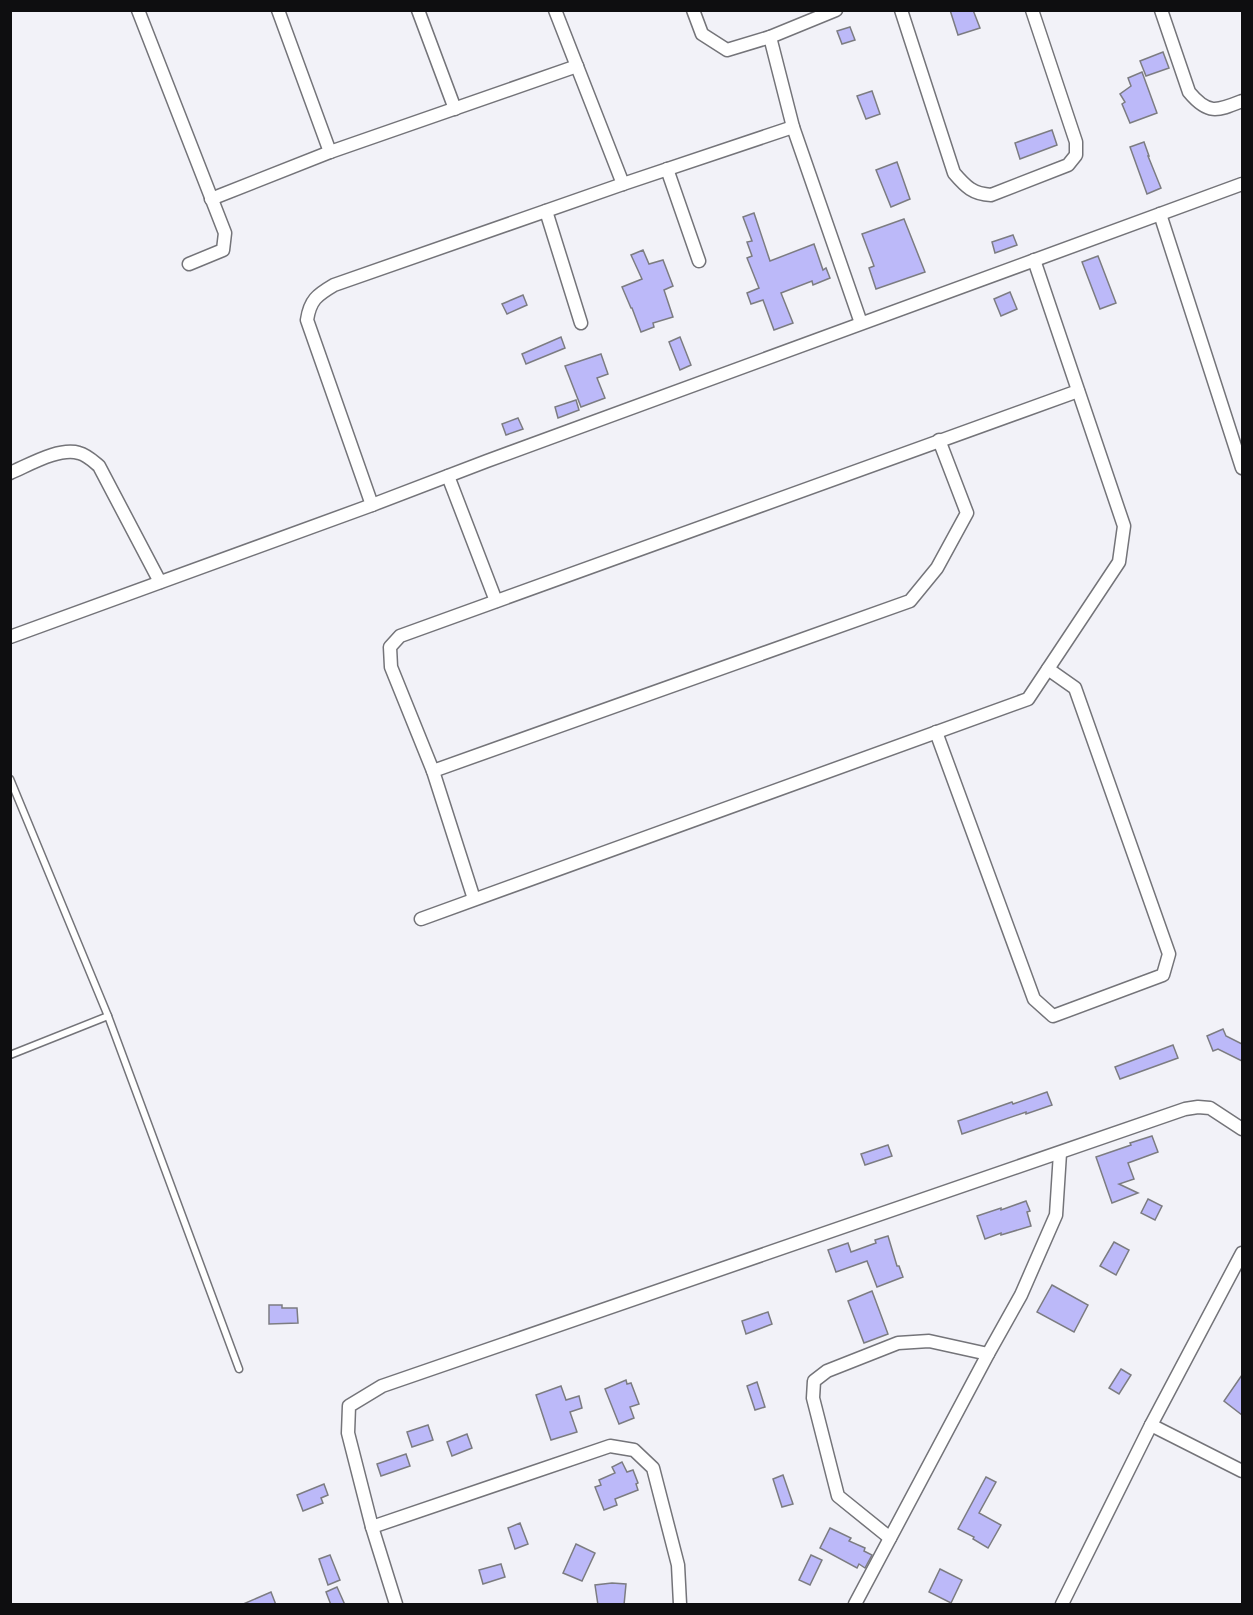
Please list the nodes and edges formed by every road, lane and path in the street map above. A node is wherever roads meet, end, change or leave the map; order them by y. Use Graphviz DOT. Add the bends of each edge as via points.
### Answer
graph roads {
  1 [pos="138,10"];
  2 [pos="278,10"];
  3 [pos="418,10"];
  4 [pos="555,10"];
  5 [pos="693,10"];
  6 [pos="836,10"];
  7 [pos="901,10"];
  8 [pos="1032,10"];
  9 [pos="1161,10"];
  10 [pos="770,37"];
  11 [pos="577,66"];
  12 [pos="1242,101"];
  13 [pos="455,109"];
  14 [pos="793,127"];
  15 [pos="330,152"];
  16 [pos="667,169"];
  17 [pos="623,184"];
  18 [pos="1242,184"];
  19 [pos="212,199"];
  20 [pos="546,211"];
  21 [pos="1160,214"];
  22 [pos="1034,260"];
  23 [pos="699,261"];
  24 [pos="189,264"];
  25 [pos="581,323"];
  26 [pos="861,323"];
  27 [pos="1078,391"];
  28 [pos="939,440"];
  29 [pos="1242,468"];
  30 [pos="10,473"];
  31 [pos="447,476"];
  32 [pos="372,505"];
  33 [pos="160,582"];
  34 [pos="496,601"];
  35 [pos="10,637"];
  36 [pos="1048,669"];
  37 [pos="936,732"];
  38 [pos="433,771"];
  39 [pos="10,779"];
  40 [pos="474,899"];
  41 [pos="421,919"];
  42 [pos="108,1016"];
  43 [pos="10,1055"];
  44 [pos="1242,1129"];
  45 [pos="1060,1153"];
  46 [pos="1242,1253"];
  47 [pos="988,1354"];
  48 [pos="239,1369"];
  49 [pos="1151,1425"];
  50 [pos="1242,1471"];
  51 [pos="372,1527"];
  52 [pos="890,1538"];
  53 [pos="396,1605"];
  54 [pos="680,1605"];
  55 [pos="855,1605"];
  56 [pos="1062,1605"];
  1 -- 19 [label="street"];
  2 -- 15 [label="street"];
  3 -- 13 [label="street"];
  4 -- 11 [label="street"];
  5 -- 10 [label="street" via="702,34 727,50"];
  6 -- 10 [label="street"];
  7 -- 8 [label="street" via="954,173 965,186 991,195 1068,165 1076,155 1076,142"];
  9 -- 12 [label="street" via="1189,92 1208,108 1221,109"];
  10 -- 14 [label="street"];
  11 -- 13 [label="street"];
  11 -- 17 [label="street"];
  13 -- 15 [label="street"];
  14 -- 16 [label="street"];
  14 -- 26 [label="street"];
  15 -- 19 [label="street"];
  16 -- 17 [label="street"];
  16 -- 23 [label="street"];
  17 -- 20 [label="street"];
  18 -- 21 [label="street"];
  19 -- 24 [label="street" via="225,233 223,250"];
  20 -- 25 [label="street"];
  20 -- 32 [label="street" via="334,285 314,299 307,320"];
  21 -- 22 [label="street"];
  21 -- 29 [label="street"];
  22 -- 26 [label="street"];
  22 -- 27 [label="street"];
  26 -- 31 [label="street"];
  27 -- 28 [label="street"];
  27 -- 36 [label="street" via="1124,526 1119,562"];
  28 -- 34 [label="street"];
  28 -- 38 [label="street" via="967,513 937,568 910,601"];
  30 -- 33 [label="street" via="53,454 79,453 91,459 99,466"];
  31 -- 32 [label="street"];
  31 -- 34 [label="street"];
  32 -- 33 [label="street"];
  33 -- 35 [label="street"];
  34 -- 38 [label="street" via="400,636 390,647 391,667"];
  36 -- 37 [label="street" via="1028,699"];
  36 -- 37 [label="street" via="1075,688 1169,954 1163,975 1053,1016 1034,999"];
  37 -- 40 [label="street"];
  38 -- 40 [label="street"];
  39 -- 42 [label="lane"];
  40 -- 41 [label="street"];
  42 -- 43 [label="lane"];
  42 -- 48 [label="lane"];
  44 -- 45 [label="street" via="1210,1108 1198,1107"];
  45 -- 47 [label="street" via="1056,1215 1021,1296"];
  45 -- 51 [label="street" via="382,1386 350,1406 348,1432"];
  46 -- 49 [label="street"];
  47 -- 52 [label="street"];
  47 -- 52 [label="street" via="929,1341 898,1343 827,1371 814,1381 813,1398 838,1496"];
  49 -- 50 [label="street"];
  49 -- 56 [label="street"];
  51 -- 53 [label="street"];
  51 -- 54 [label="street" via="610,1446 634,1450 653,1468 678,1565"];
  52 -- 55 [label="street"];
}
